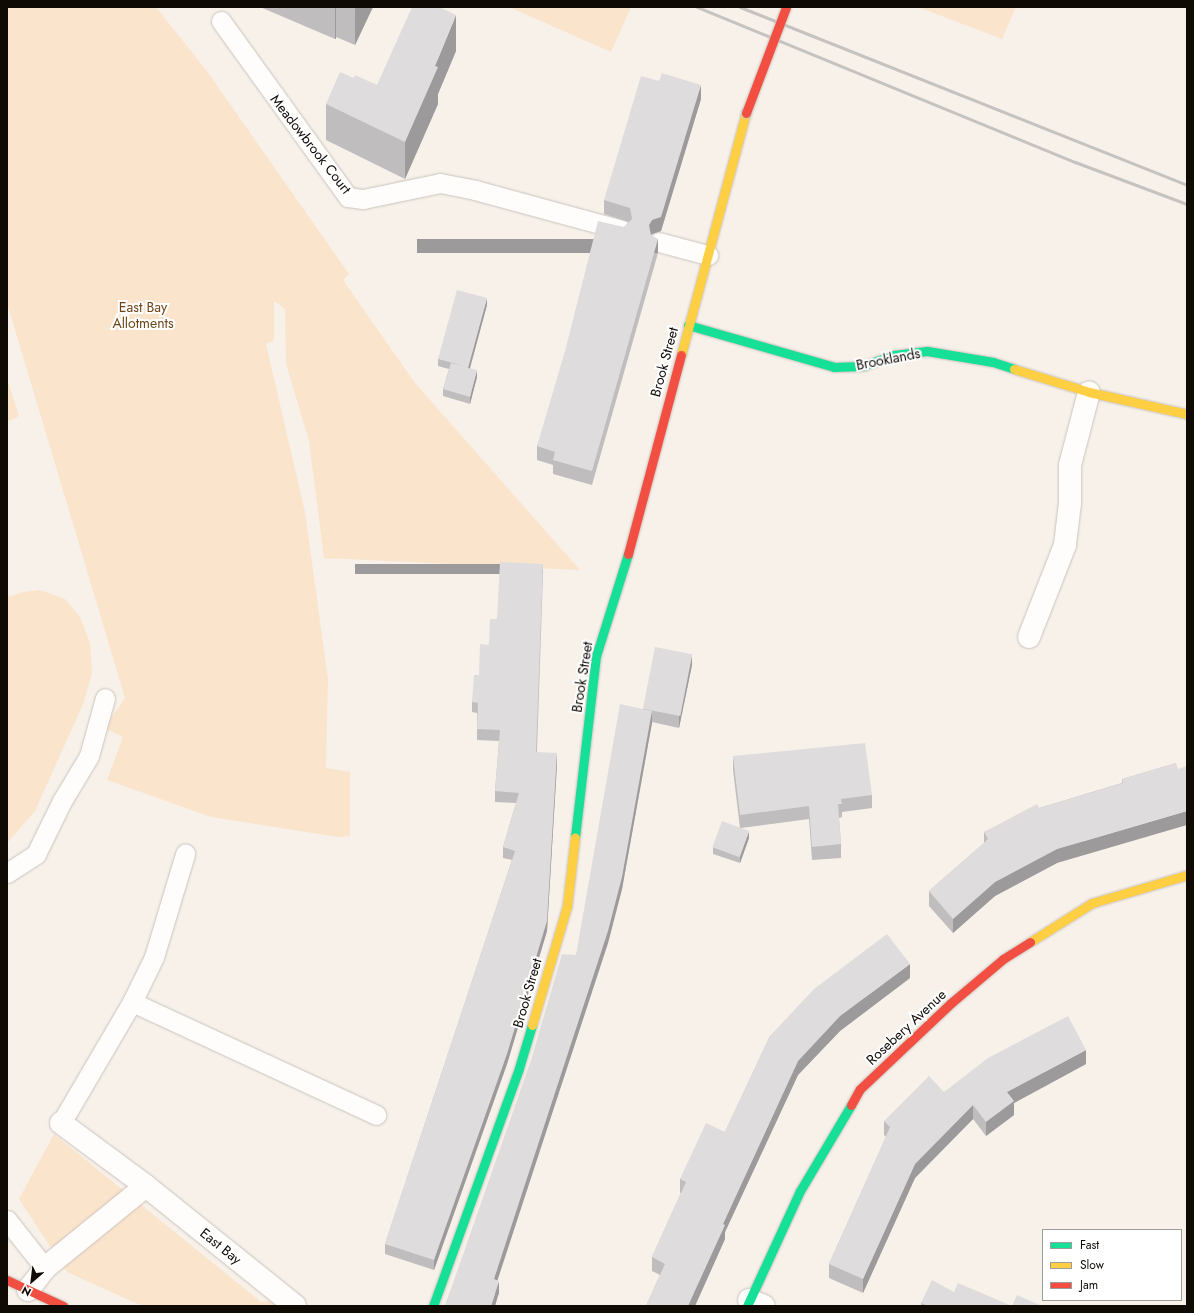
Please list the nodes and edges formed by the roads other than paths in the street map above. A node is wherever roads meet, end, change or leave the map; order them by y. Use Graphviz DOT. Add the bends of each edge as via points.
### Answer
graph roads {
  1 [pos="786,7"];
  2 [pos="221,21"];
  3 [pos="622,230"];
  4 [pos="659,242"];
  5 [pos="708,255"];
  6 [pos="688,325"];
  7 [pos="1089,392"];
  8 [pos="1187,414"];
  9 [pos="1030,637"];
  10 [pos="105,698"];
  11 [pos="185,854"];
  12 [pos="7,872"];
  13 [pos="1187,875"];
  14 [pos="132,1002"];
  15 [pos="376,1115"];
  16 [pos="61,1124"];
  17 [pos="146,1186"];
  18 [pos="7,1220"];
  19 [pos="45,1268"];
  20 [pos="7,1280"];
  21 [pos="28,1290"];
  22 [pos="754,1304"];
  23 [pos="63,1306"];
  24 [pos="295,1306"];
  25 [pos="433,1306"];
  1 -- 5 [label="street, Brook Street, bridge" via="746,113"];
  2 -- 3 [label="lane, Meadowbrook Court" via="348,197 363,199 440,184 475,190"];
  4 -- 5 [label="lane"];
  5 -- 6 [label="street, Brook Street"];
  6 -- 7 [label="street, Brooklands" via="834,367 864,366 894,355 927,352 994,362"];
  6 -- 25 [label="street, Brook Street" via="620,583 596,656 567,906 519,1068"];
  7 -- 8 [label="street, Brooklands"];
  7 -- 9 [label="street" via="1070,466 1070,502 1065,545"];
  10 -- 12 [label="lane" via="89,756 62,801 36,854"];
  11 -- 14 [label="lane" via="154,957"];
  13 -- 22 [label="street, Rosebery Avenue" via="1092,903 1003,959 860,1089 800,1191"];
  14 -- 15 [label="lane"];
  14 -- 16 [label="lane"];
  16 -- 17 [label="street, East Bay"];
  17 -- 19 [label="street"];
  17 -- 24 [label="street, East Bay"];
  18 -- 19 [label="lane"];
  19 -- 21 [label="street"];
  20 -- 21 [label="street"];
  21 -- 23 [label="street"];
}
